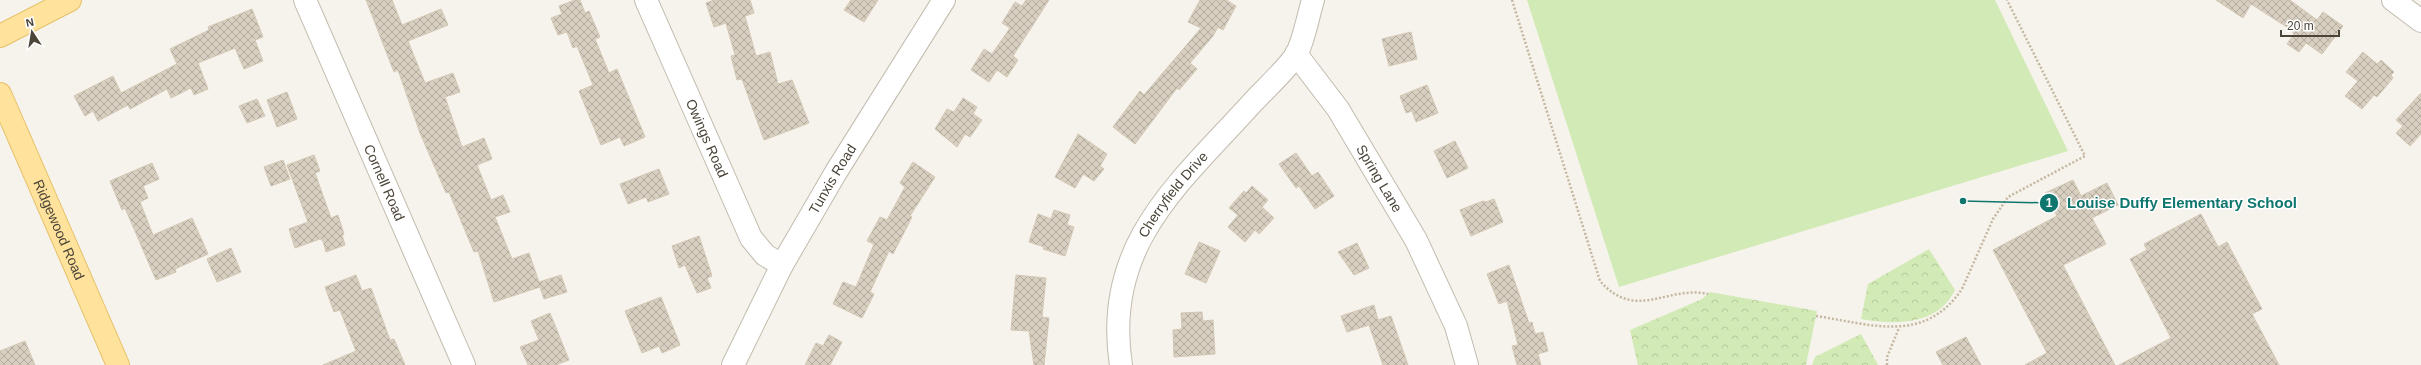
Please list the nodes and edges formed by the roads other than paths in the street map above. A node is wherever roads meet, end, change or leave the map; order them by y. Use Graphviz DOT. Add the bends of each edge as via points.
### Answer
graph roads {
  1 [pos="70,0"];
  2 [pos="305,0"];
  3 [pos="646,0"];
  4 [pos="944,0"];
  5 [pos="1313,0"];
  6 [pos="2393,0"];
  7 [pos="2421,21"];
  8 [pos="0,36"];
  9 [pos="1296,54"];
  10 [pos="0,94"];
  11 [pos="782,265"];
  12 [pos="118,365"];
  13 [pos="464,365"];
  14 [pos="733,365"];
  15 [pos="1121,365"];
  16 [pos="1467,365"];
  1 -- 8 [label="main road"];
  2 -- 13 [label="street, Cornell Road"];
  3 -- 11 [label="street, Owings Road" via="751,238 765,255"];
  4 -- 11 [label="street, Tunxis Road" via="836,172"];
  5 -- 9 [label="street"];
  6 -- 7 [label="street"];
  9 -- 15 [label="street, Cherryfield Drive" via="1158,207 1134,249 1119,295 1118,348"];
  9 -- 16 [label="street, Spring Lane" via="1338,109 1416,240 1456,326"];
  10 -- 12 [label="main road, Ridgewood Road"];
  11 -- 14 [label="street, Tunxis Road"];
}
